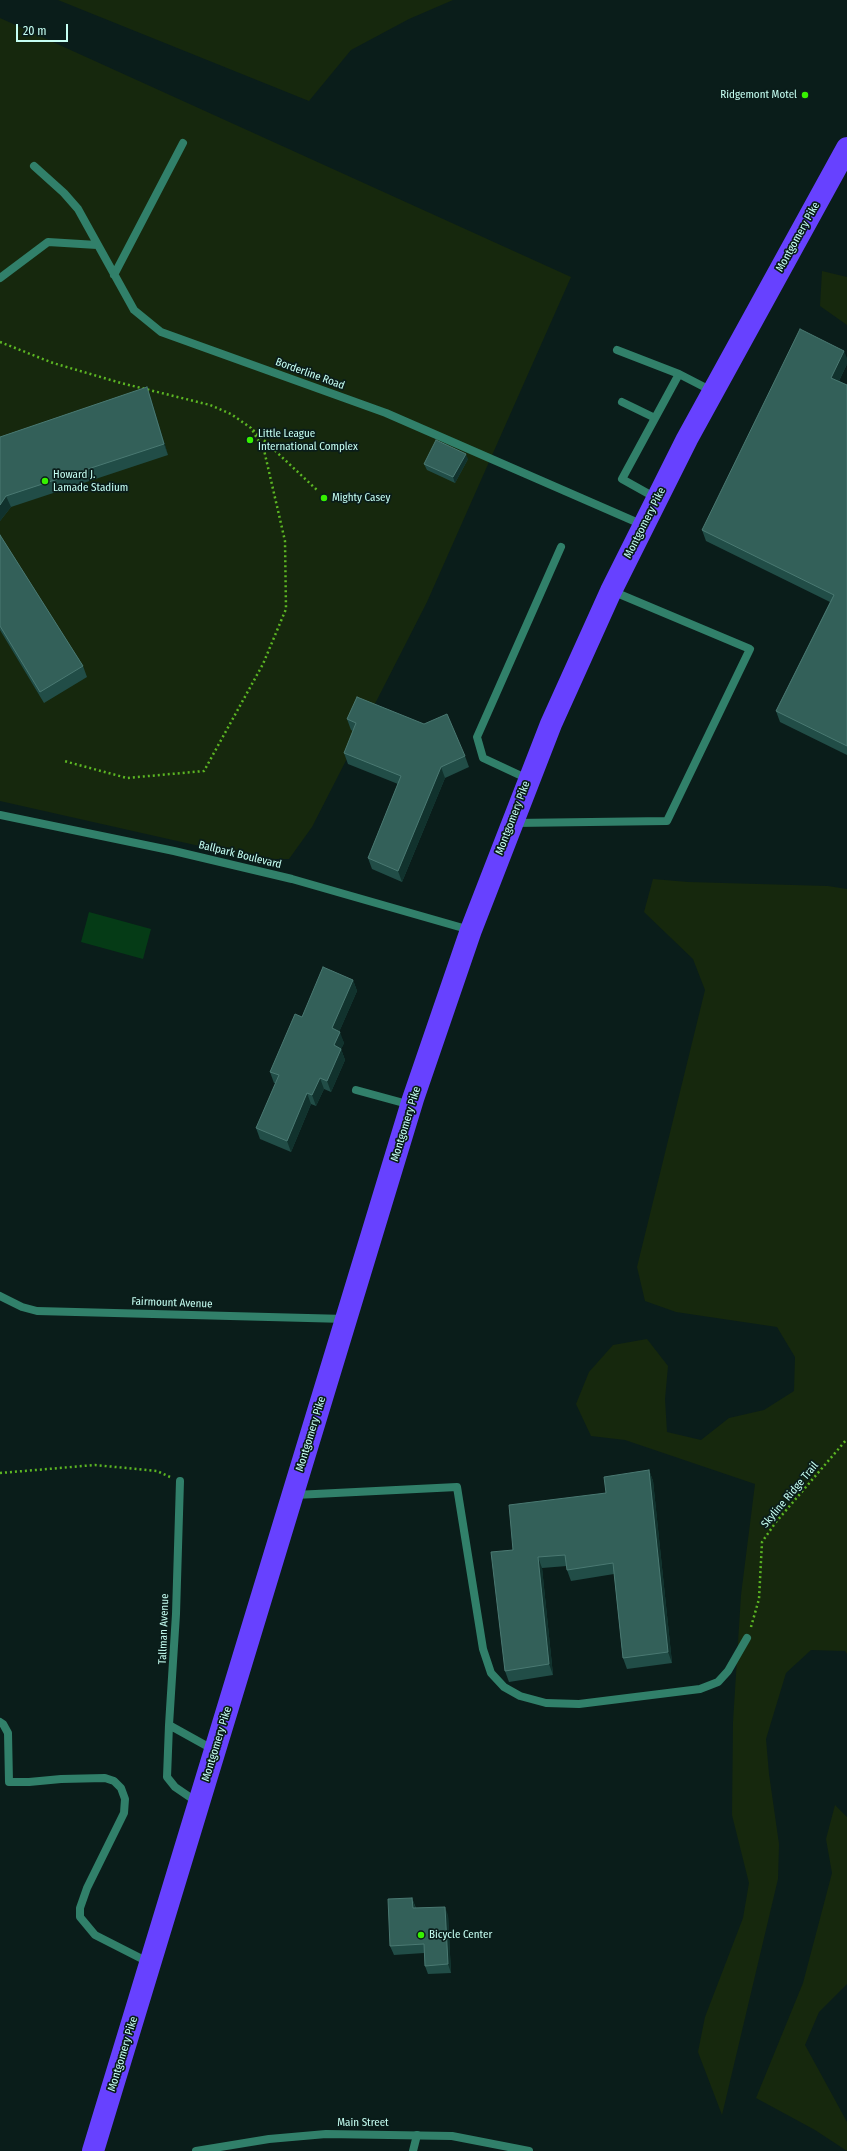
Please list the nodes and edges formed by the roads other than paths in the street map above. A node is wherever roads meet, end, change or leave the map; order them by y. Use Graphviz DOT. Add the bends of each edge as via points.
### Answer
graph roads {
  1 [pos="183,143"];
  2 [pos="847,148"];
  3 [pos="34,166"];
  4 [pos="97,245"];
  5 [pos="114,275"];
  6 [pos="0,278"];
  7 [pos="617,350"];
  8 [pos="678,374"];
  9 [pos="713,391"];
  10 [pos="622,402"];
  11 [pos="655,418"];
  12 [pos="657,499"];
  13 [pos="643,525"];
  14 [pos="561,547"];
  15 [pos="611,590"];
  16 [pos="528,779"];
  17 [pos="0,815"];
  18 [pos="511,823"];
  19 [pos="471,930"];
  20 [pos="356,1090"];
  21 [pos="412,1105"];
  22 [pos="0,1296"];
  23 [pos="346,1319"];
  24 [pos="180,1481"];
  25 [pos="293,1495"];
  26 [pos="747,1638"];
  27 [pos="0,1722"];
  28 [pos="169,1725"];
  29 [pos="215,1750"];
  30 [pos="199,1803"];
  31 [pos="150,1963"];
  32 [pos="417,2135"];
  33 [pos="231,2148"];
  34 [pos="93,2151"];
  35 [pos="196,2151"];
  36 [pos="413,2151"];
  37 [pos="530,2151"];
  1 -- 5 [label="street"];
  2 -- 9 [label="highway, Montgomery Pike"];
  3 -- 4 [label="street, Borderline Road" via="64,192 78,210"];
  4 -- 5 [label="street, Borderline Road"];
  4 -- 6 [label="street" via="48,242"];
  5 -- 13 [label="street, Borderline Road" via="134,310 161,332 386,413"];
  7 -- 8 [label="street"];
  8 -- 9 [label="street"];
  8 -- 11 [label="street"];
  9 -- 12 [label="highway, Montgomery Pike"];
  10 -- 11 [label="street"];
  11 -- 12 [label="street" via="622,480"];
  12 -- 13 [label="highway, Montgomery Pike"];
  13 -- 15 [label="highway, Montgomery Pike"];
  14 -- 16 [label="street" via="477,737 483,758"];
  15 -- 16 [label="highway, Montgomery Pike"];
  15 -- 18 [label="street" via="750,649 667,821"];
  16 -- 18 [label="highway, Montgomery Pike"];
  17 -- 19 [label="street, Ballpark Boulevard" via="174,851 292,879"];
  18 -- 19 [label="highway, Montgomery Pike"];
  19 -- 21 [label="highway, Montgomery Pike"];
  20 -- 21 [label="street"];
  21 -- 23 [label="highway, Montgomery Pike"];
  22 -- 23 [label="street, Fairmount Avenue" via="22,1307 37,1310"];
  23 -- 25 [label="highway, Montgomery Pike"];
  24 -- 28 [label="street, Tallman Avenue" via="176,1622"];
  25 -- 26 [label="street" via="457,1487 483,1649 491,1673 504,1687 520,1696 546,1703 579,1704 700,1689 718,1682 728,1672"];
  25 -- 29 [label="highway, Montgomery Pike"];
  27 -- 31 [label="street" via="4,1724 8,1733 9,1782 105,1778 114,1781 121,1788 125,1799 124,1813 87,1888 80,1908 80,1917 95,1935"];
  28 -- 29 [label="street"];
  28 -- 30 [label="street, Tallman Avenue" via="167,1777 175,1787"];
  29 -- 30 [label="highway, Montgomery Pike"];
  30 -- 31 [label="highway, Montgomery Pike"];
  31 -- 34 [label="highway, Montgomery Pike"];
  32 -- 33 [label="street, Main Street" via="326,2134 268,2139"];
  32 -- 36 [label="street"];
  32 -- 37 [label="street, Main Street" via="452,2136"];
  33 -- 35 [label="street, Main Street"];
}
